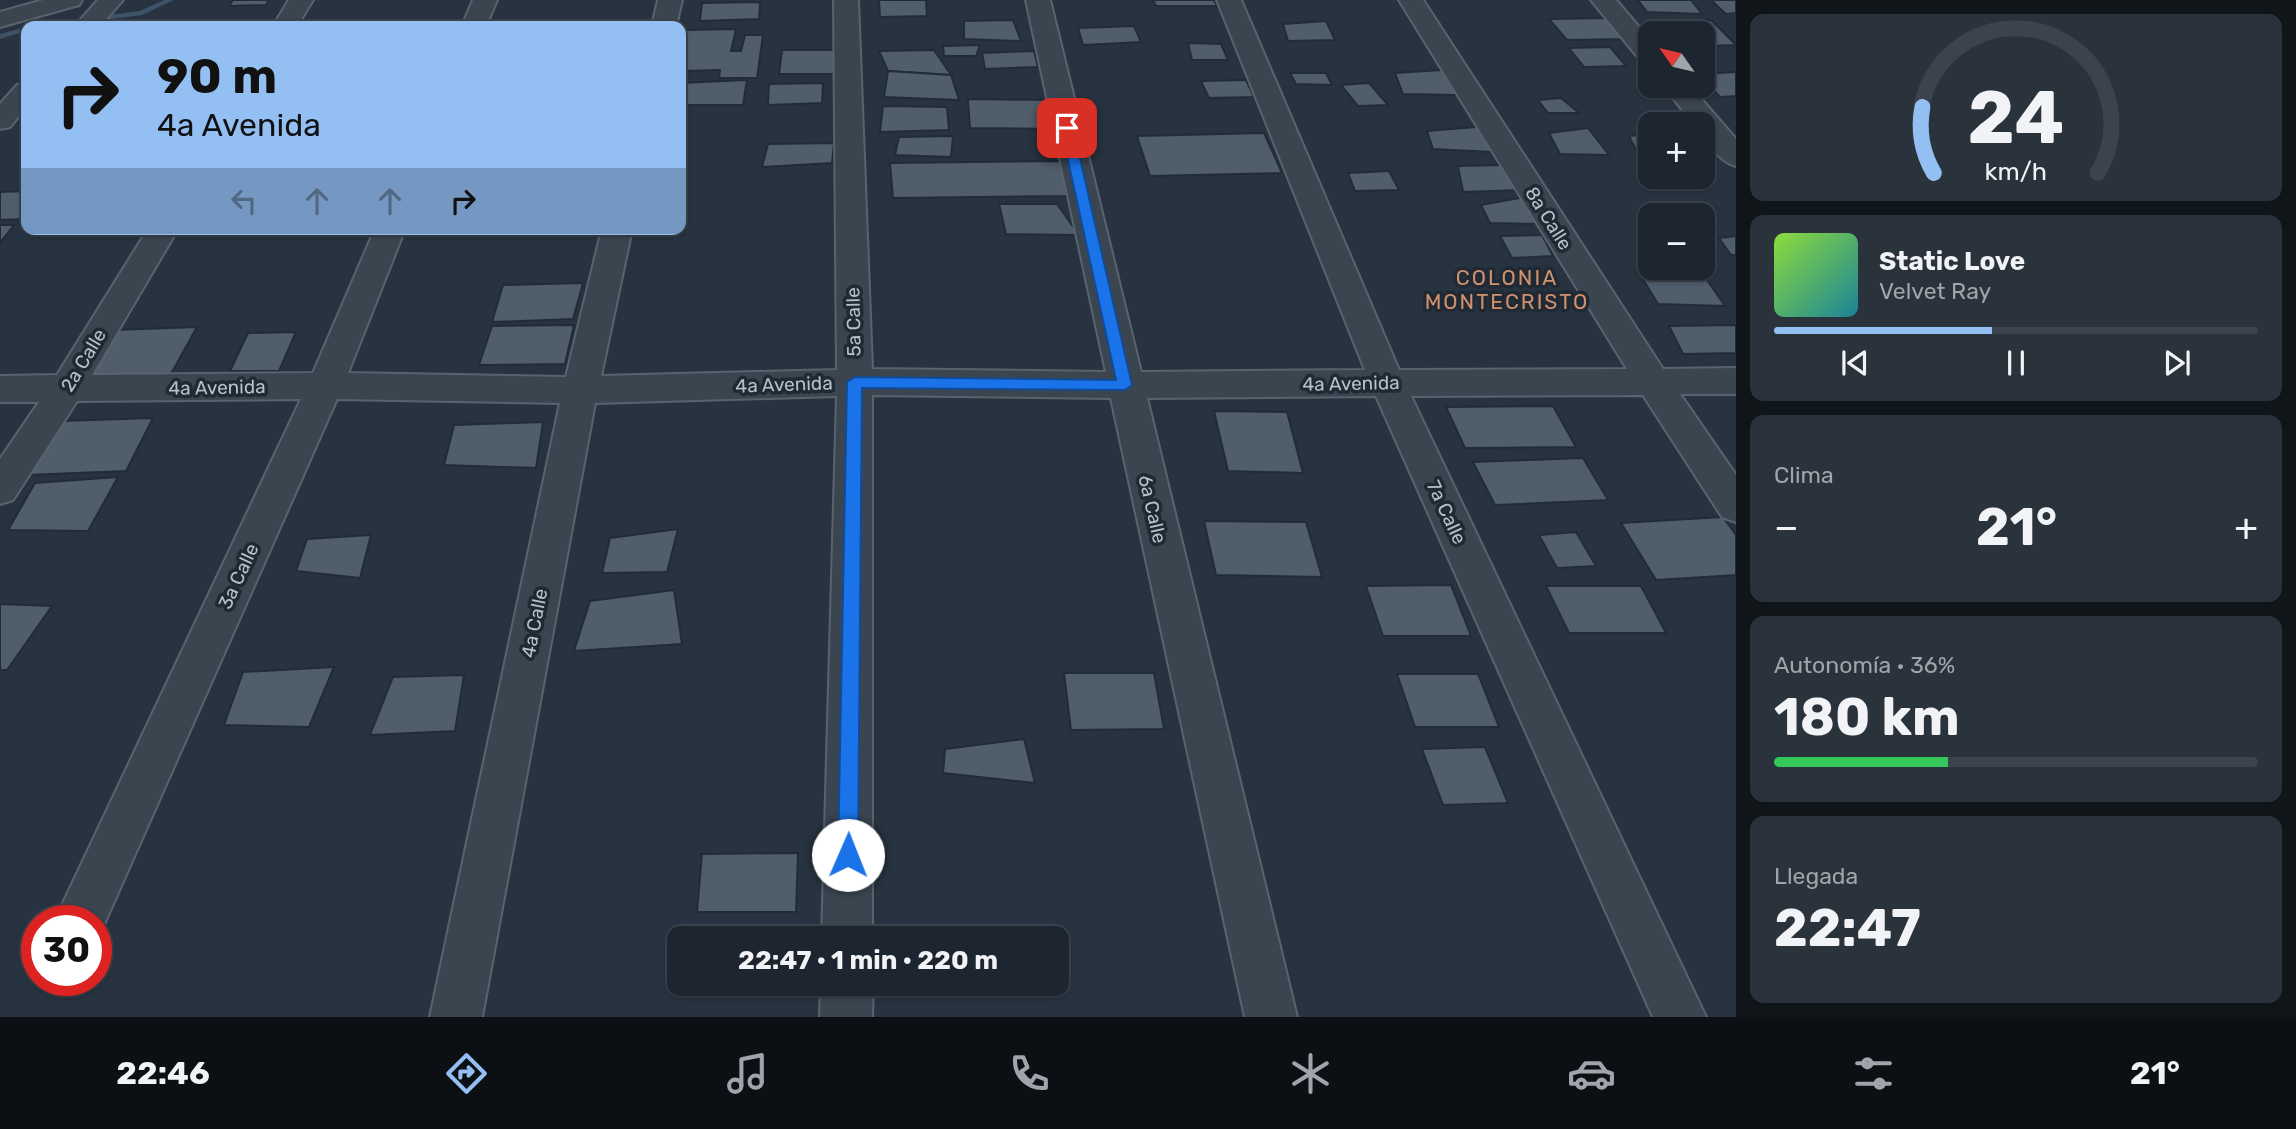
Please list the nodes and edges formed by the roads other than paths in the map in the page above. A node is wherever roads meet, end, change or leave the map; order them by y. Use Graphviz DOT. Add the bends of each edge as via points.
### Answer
graph roads {
  1 [pos="70,0"];
  2 [pos="111,0"];
  3 [pos="301,0"];
  4 [pos="485,0"];
  5 [pos="670,0"];
  6 [pos="846,0"];
  7 [pos="1038,0"];
  8 [pos="1229,0"];
  9 [pos="1411,0"];
  10 [pos="1602,0"];
  11 [pos="0,20"];
  12 [pos="92,21"];
  13 [pos="288,21"];
  14 [pos="476,21"];
  15 [pos="665,21"];
  16 [pos="1638,42"];
  17 [pos="21,97"];
  18 [pos="1685,98"];
  19 [pos="0,121"];
  20 [pos="1736,157"];
  21 [pos="159,235"];
  22 [pos="388,235"];
  23 [pos="616,235"];
  24 [pos="1736,380"];
  25 [pos="855,382"];
  26 [pos="1387,382"];
  27 [pos="1653,382"];
  28 [pos="1125,385"];
  29 [pos="325,386"];
  30 [pos="66,388"];
  31 [pos="0,389"];
  32 [pos="579,390"];
  33 [pos="0,489"];
  34 [pos="1736,506"];
  35 [pos="87,905"];
  36 [pos="847,926"];
  37 [pos="846,996"];
  38 [pos="456,1017"];
  39 [pos="846,1017"];
  40 [pos="1271,1017"];
  41 [pos="1679,1017"];
  1 -- 11 [label="street"];
  2 -- 12 [label="street"];
  3 -- 13 [label="street"];
  4 -- 14 [label="street"];
  5 -- 15 [label="street"];
  6 -- 25 [label="street, 5a Calle"];
  7 -- 28 [label="street, 6a Calle"];
  8 -- 26 [label="street, 7a Calle"];
  9 -- 27 [label="street, 8a Calle"];
  10 -- 16 [label="street"];
  17 -- 19 [label="street"];
  18 -- 20 [label="street"];
  21 -- 30 [label="street, 2a Calle"];
  22 -- 29 [label="street, 3a Calle"];
  23 -- 32 [label="street, 4a Calle"];
  24 -- 27 [label="street, 4a Avenida"];
  25 -- 28 [label="street, 4a Avenida"];
  25 -- 32 [label="street, 4a Avenida"];
  25 -- 36 [label="street, 5a Calle"];
  26 -- 27 [label="street, 4a Avenida"];
  26 -- 28 [label="street, 4a Avenida"];
  26 -- 41 [label="street, 7a Calle"];
  27 -- 34 [label="street, 8a Calle"];
  28 -- 40 [label="street, 6a Calle"];
  29 -- 30 [label="street, 4a Avenida"];
  29 -- 32 [label="street, 4a Avenida"];
  29 -- 35 [label="street, 3a Calle"];
  30 -- 31 [label="street, 4a Avenida"];
  30 -- 33 [label="street, 2a Calle"];
  32 -- 38 [label="street, 4a Calle"];
  37 -- 39 [label="street"];
}
